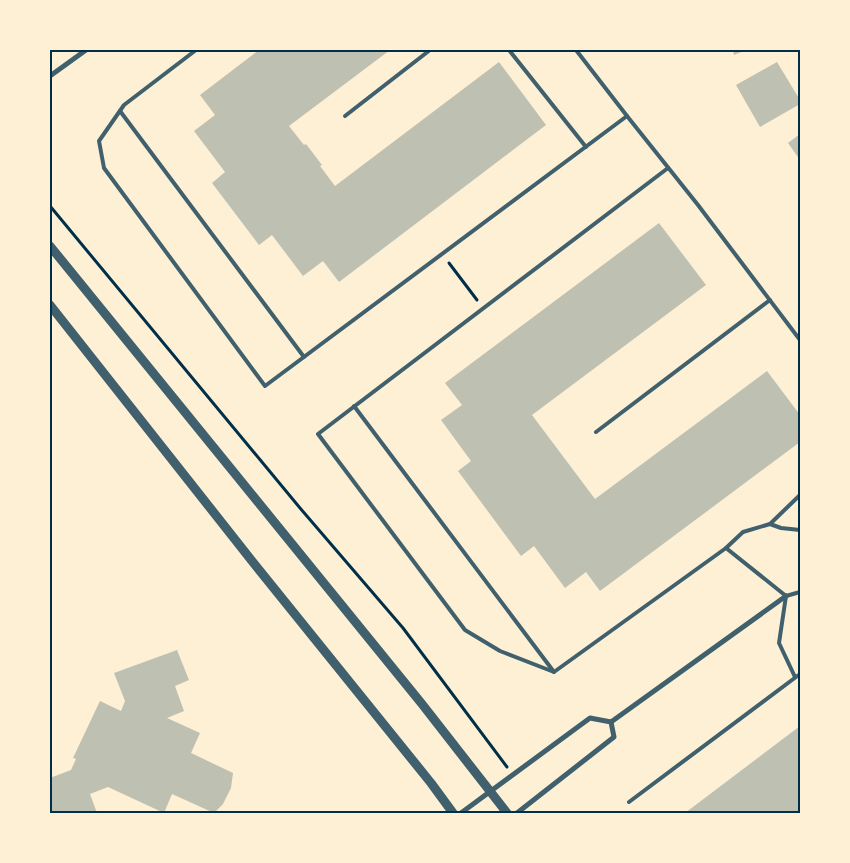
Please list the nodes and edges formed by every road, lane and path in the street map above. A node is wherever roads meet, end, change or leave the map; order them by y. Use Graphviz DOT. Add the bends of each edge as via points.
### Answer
graph roads {
  1 [pos="86,50"];
  2 [pos="196,50"];
  3 [pos="430,50"];
  4 [pos="509,50"];
  5 [pos="576,50"];
  6 [pos="50,76"];
  7 [pos="120,111"];
  8 [pos="344,116"];
  9 [pos="628,116"];
  10 [pos="586,147"];
  11 [pos="668,168"];
  12 [pos="50,206"];
  13 [pos="50,246"];
  14 [pos="457,273"];
  15 [pos="770,300"];
  16 [pos="50,305"];
  17 [pos="483,308"];
  18 [pos="800,340"];
  19 [pos="304,357"];
  20 [pos="354,406"];
  21 [pos="596,432"];
  22 [pos="800,496"];
  23 [pos="770,524"];
  24 [pos="800,530"];
  25 [pos="726,548"];
  26 [pos="800,592"];
  27 [pos="786,596"];
  28 [pos="554,672"];
  29 [pos="800,674"];
  30 [pos="795,677"];
  31 [pos="610,722"];
  32 [pos="491,745"];
  33 [pos="491,792"];
  34 [pos="629,802"];
  35 [pos="453,813"];
  36 [pos="462,813"];
  37 [pos="507,813"];
  38 [pos="517,813"];
  1 -- 6 [label="street"];
  2 -- 7 [label="lane"];
  3 -- 8 [label="lane"];
  4 -- 10 [label="lane"];
  5 -- 9 [label="lane"];
  7 -- 19 [label="lane"];
  7 -- 19 [label="lane" via="99,140 104,168 247,363 265,386"];
  9 -- 10 [label="lane"];
  9 -- 11 [label="lane"];
  10 -- 19 [label="lane"];
  11 -- 15 [label="lane"];
  11 -- 17 [label="lane"];
  12 -- 32 [label="path" via="403,628"];
  13 -- 33 [label="street"];
  14 -- 17 [label="path"];
  15 -- 18 [label="lane"];
  15 -- 21 [label="lane"];
  16 -- 35 [label="street"];
  17 -- 20 [label="lane"];
  20 -- 28 [label="lane"];
  20 -- 28 [label="lane" via="318,434 464,630 500,652"];
  22 -- 23 [label="lane"];
  23 -- 24 [label="lane"];
  23 -- 25 [label="lane" via="743,532"];
  25 -- 27 [label="lane"];
  25 -- 28 [label="lane"];
  26 -- 27 [label="lane"];
  27 -- 30 [label="lane" via="779,643"];
  27 -- 31 [label="street"];
  29 -- 30 [label="lane"];
  30 -- 34 [label="lane"];
  31 -- 33 [label="street" via="590,718"];
  31 -- 38 [label="street" via="614,737"];
  33 -- 36 [label="street"];
  33 -- 37 [label="street"];
}
